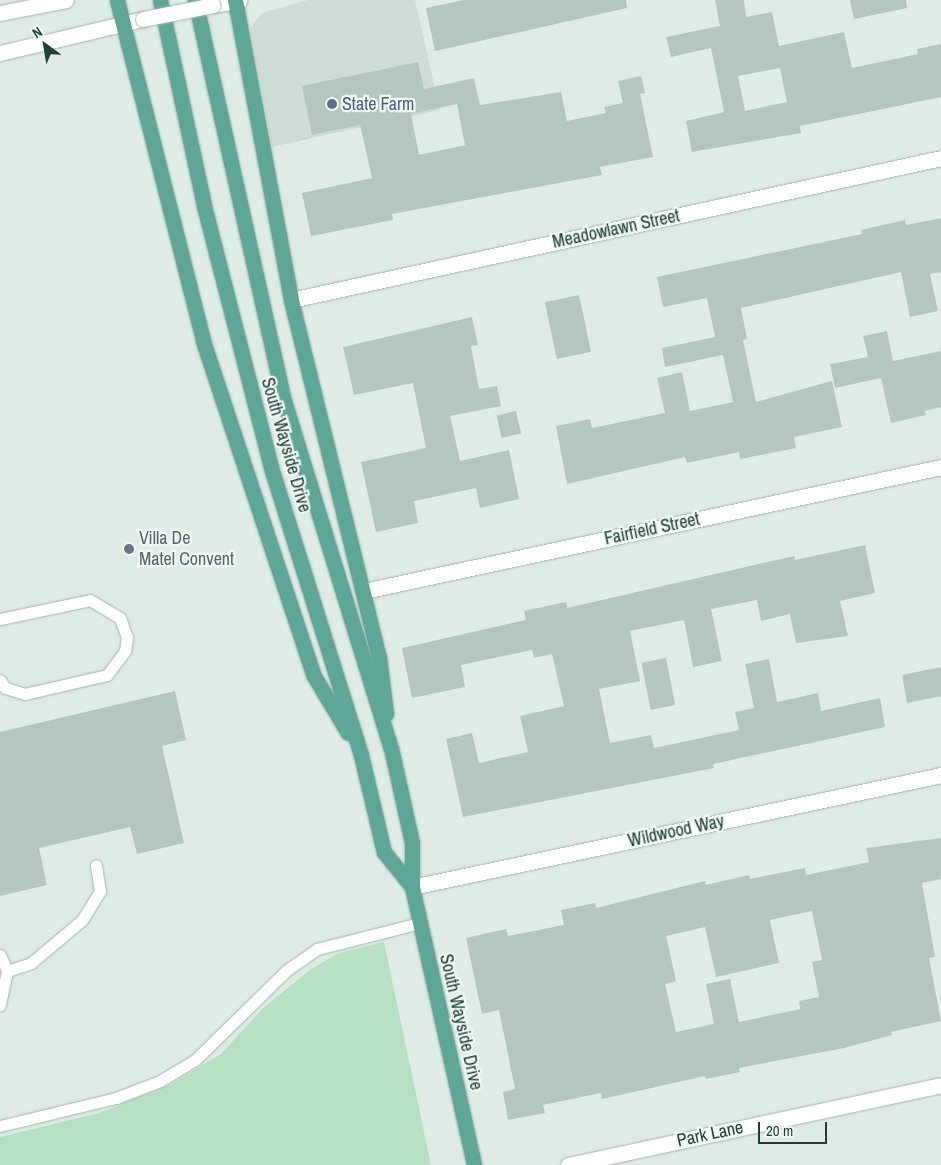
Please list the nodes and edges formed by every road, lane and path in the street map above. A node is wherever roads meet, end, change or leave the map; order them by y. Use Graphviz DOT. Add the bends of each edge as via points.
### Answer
graph roads {
  1 [pos="66,0"];
  2 [pos="117,0"];
  3 [pos="160,0"];
  4 [pos="195,0"];
  5 [pos="236,0"];
  6 [pos="0,13"];
  7 [pos="122,24"];
  8 [pos="0,53"];
  9 [pos="941,158"];
  10 [pos="291,300"];
  11 [pos="941,467"];
  12 [pos="364,591"];
  13 [pos="0,619"];
  14 [pos="0,680"];
  15 [pos="391,748"];
  16 [pos="362,755"];
  17 [pos="941,775"];
  18 [pos="96,865"];
  19 [pos="412,887"];
  20 [pos="420,923"];
  21 [pos="0,956"];
  22 [pos="7,971"];
  23 [pos="0,1005"];
  24 [pos="941,1085"];
  25 [pos="0,1126"];
  26 [pos="474,1165"];
  27 [pos="568,1165"];
  1 -- 6 [label="street"];
  2 -- 7 [label="main road"];
  3 -- 16 [label="main road, South Wayside Drive" via="229,311 273,474"];
  4 -- 15 [label="main road, South Wayside Drive" via="284,401"];
  5 -- 7 [label="street, bridge"];
  5 -- 10 [label="main road"];
  7 -- 8 [label="street"];
  7 -- 16 [label="main road" via="204,341 257,510 314,676"];
  9 -- 10 [label="street, Meadowlawn Street"];
  10 -- 12 [label="main road"];
  11 -- 12 [label="street, Fairfield Street"];
  12 -- 15 [label="main road" via="380,657"];
  13 -- 14 [label="lane" via="90,600 120,618 126,637 125,651 106,675 25,694 5,688"];
  15 -- 19 [label="main road, South Wayside Drive" via="412,843"];
  16 -- 19 [label="main road, South Wayside Drive" via="384,852"];
  17 -- 19 [label="street, Wildwood Way"];
  18 -- 22 [label="lane" via="100,891 82,920 30,963"];
  19 -- 20 [label="main road, South Wayside Drive"];
  20 -- 25 [label="lane" via="317,949 287,970 195,1060 160,1081 116,1098"];
  20 -- 26 [label="main road, South Wayside Drive"];
  21 -- 22 [label="lane"];
  22 -- 23 [label="lane"];
  24 -- 27 [label="street, Park Lane"];
}
